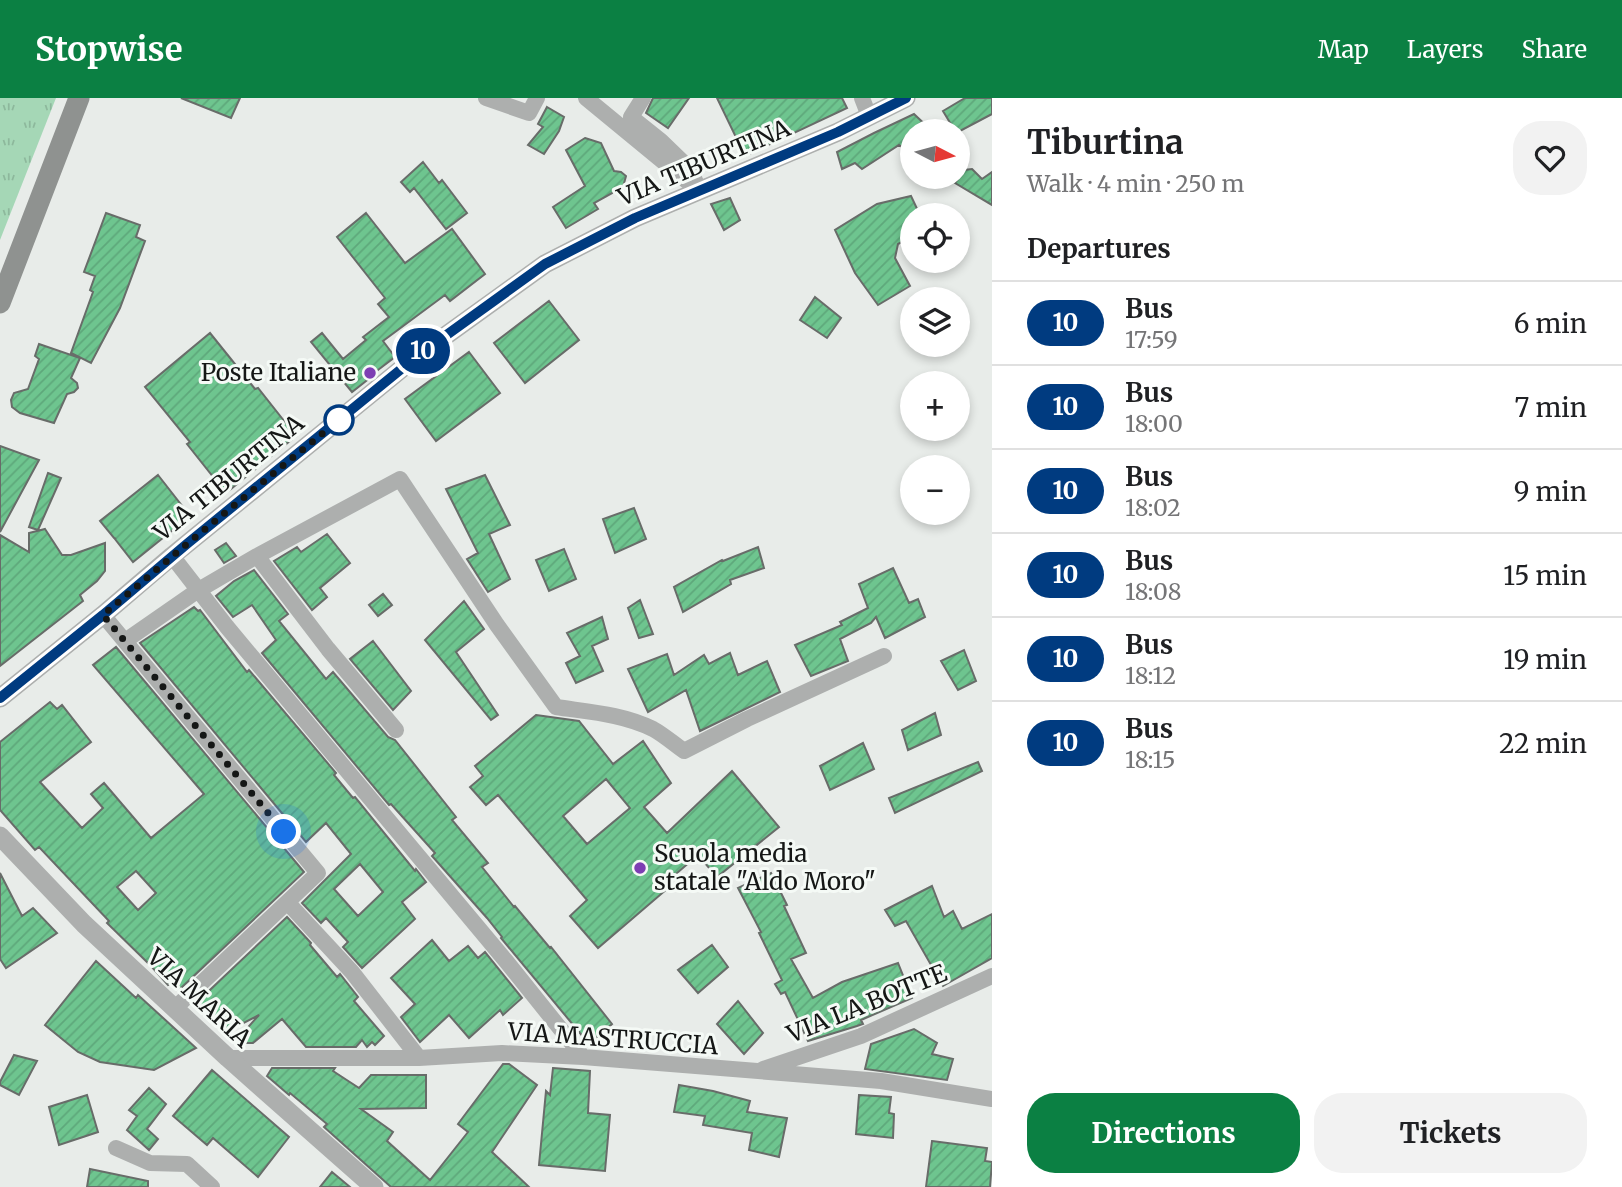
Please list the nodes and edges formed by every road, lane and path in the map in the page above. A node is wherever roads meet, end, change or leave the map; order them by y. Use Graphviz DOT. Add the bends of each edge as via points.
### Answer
graph roads {
  1 [pos="79,98"];
  2 [pos="486,98"];
  3 [pos="537,98"];
  4 [pos="586,98"];
  5 [pos="643,98"];
  6 [pos="906,98"];
  7 [pos="865,107"];
  8 [pos="699,191"];
  9 [pos="0,303"];
  10 [pos="172,556"];
  11 [pos="257,556"];
  12 [pos="197,591"];
  13 [pos="103,615"];
  14 [pos="125,641"];
  15 [pos="884,656"];
  16 [pos="0,698"];
  17 [pos="397,730"];
  18 [pos="0,836"];
  19 [pos="288,903"];
  20 [pos="992,976"];
  21 [pos="174,1009"];
  22 [pos="228,1058"];
  23 [pos="419,1058"];
  24 [pos="583,1058"];
  25 [pos="757,1071"];
  26 [pos="992,1099"];
  27 [pos="116,1148"];
  28 [pos="212,1187"];
  29 [pos="374,1187"];
  1 -- 9 [label="main road"];
  2 -- 3 [label="street" via="529,113"];
  4 -- 8 [label="street"];
  5 -- 8 [label="street" via="631,117 690,169"];
  6 -- 7 [label="street, VIA TIBURTINA"];
  7 -- 8 [label="street, VIA TIBURTINA" via="838,132"];
  8 -- 10 [label="street, VIA TIBURTINA" via="545,264 416,357"];
  10 -- 12 [label="street"];
  10 -- 13 [label="street, VIA TIBURTINA"];
  11 -- 12 [label="street"];
  11 -- 15 [label="street" via="400,479 556,707 636,722 684,751"];
  11 -- 17 [label="street"];
  12 -- 14 [label="street"];
  12 -- 24 [label="street"];
  13 -- 14 [label="street"];
  13 -- 16 [label="street, VIA TIBURTINA"];
  14 -- 19 [label="street" via="318,873"];
  18 -- 21 [label="street, VIA MARIA"];
  19 -- 21 [label="street"];
  19 -- 23 [label="street" via="352,972"];
  20 -- 25 [label="street, VIA LA BOTTE" via="861,1036"];
  21 -- 22 [label="street, VIA MARIA"];
  22 -- 23 [label="street, VIA MASTRUCCIA"];
  22 -- 29 [label="street, VIA MARIA"];
  23 -- 24 [label="street, VIA MASTRUCCIA" via="502,1053"];
  24 -- 25 [label="street, VIA MASTRUCCIA"];
  25 -- 26 [label="street, VIA MASTRUCCIA" via="881,1081"];
  27 -- 28 [label="street" via="150,1163 187,1164"];
}
